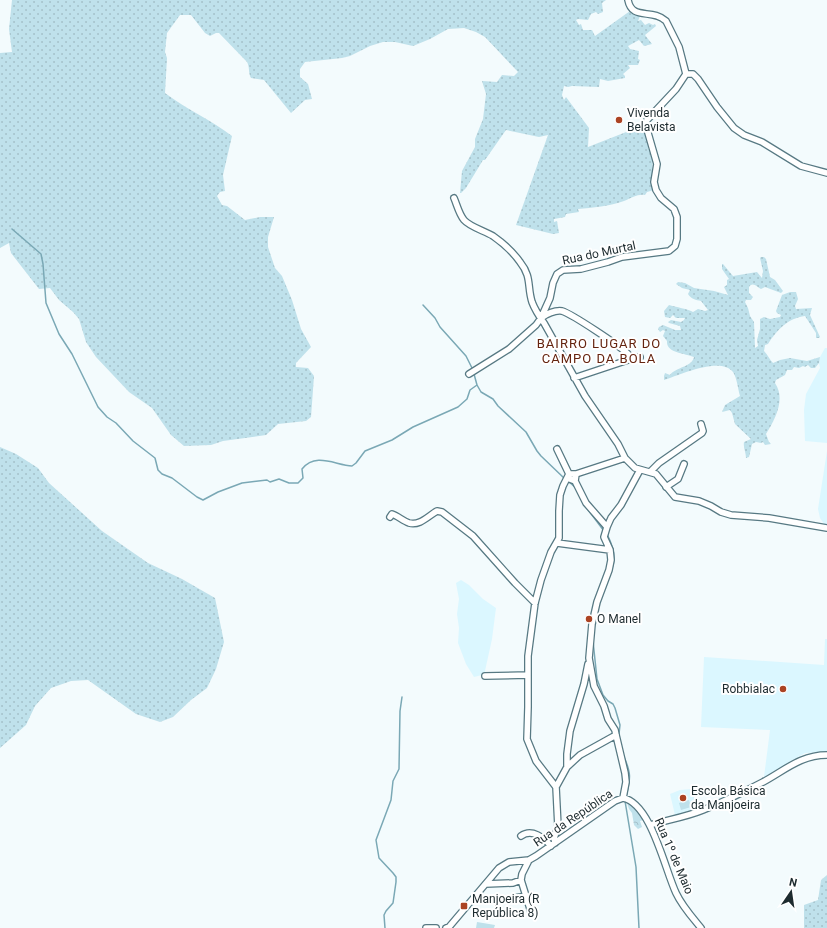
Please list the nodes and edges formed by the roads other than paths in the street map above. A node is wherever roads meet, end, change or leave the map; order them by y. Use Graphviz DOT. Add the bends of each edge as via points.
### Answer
graph roads {
  1 [pos="628,0"];
  2 [pos="686,74"];
  3 [pos="827,173"];
  4 [pos="454,198"];
  5 [pos="541,318"];
  6 [pos="640,357"];
  7 [pos="628,360"];
  8 [pos="469,374"];
  9 [pos="574,378"];
  10 [pos="701,424"];
  11 [pos="557,449"];
  12 [pos="625,458"];
  13 [pos="684,464"];
  14 [pos="640,470"];
  15 [pos="651,471"];
  16 [pos="576,474"];
  17 [pos="567,477"];
  18 [pos="575,481"];
  19 [pos="666,487"];
  20 [pos="390,517"];
  21 [pos="827,528"];
  22 [pos="606,530"];
  23 [pos="557,543"];
  24 [pos="610,550"];
  25 [pos="535,603"];
  26 [pos="589,658"];
  27 [pos="528,675"];
  28 [pos="485,676"];
  29 [pos="616,735"];
  30 [pos="827,755"];
  31 [pos="567,767"];
  32 [pos="556,787"];
  33 [pos="623,798"];
  34 [pos="650,825"];
  35 [pos="520,836"];
  36 [pos="553,844"];
  37 [pos="529,860"];
  38 [pos="522,880"];
  39 [pos="486,884"];
  40 [pos="526,894"];
  41 [pos="514,898"];
  42 [pos="531,912"];
  43 [pos="426,928"];
  44 [pos="436,928"];
  45 [pos="448,928"];
  46 [pos="701,928"];
  1 -- 2 [label="street" via="634,11 662,18 679,47"];
  2 -- 3 [label="street" via="693,74 698,79 734,128 801,166"];
  2 -- 5 [label="street, Rua do Murtal" via="676,89 647,120 646,126 657,164 654,182 656,190 674,209 677,217 675,246 669,251 622,256 581,270 563,270 557,274"];
  4 -- 5 [label="street" via="464,220 494,236 525,268 529,278 531,300"];
  5 -- 7 [label="street" via="556,311 564,312 626,352"];
  5 -- 8 [label="street" via="509,349"];
  5 -- 9 [label="street"];
  6 -- 7 [label="street"];
  7 -- 9 [label="street"];
  9 -- 12 [label="street"];
  10 -- 15 [label="street" via="702,433"];
  11 -- 17 [label="street"];
  12 -- 14 [label="street"];
  12 -- 16 [label="street"];
  13 -- 19 [label="street" via="678,479"];
  14 -- 15 [label="street"];
  14 -- 22 [label="street"];
  15 -- 19 [label="street"];
  16 -- 17 [label="street"];
  16 -- 18 [label="street"];
  17 -- 18 [label="street"];
  17 -- 23 [label="street" via="560,495 560,534"];
  18 -- 22 [label="street" via="586,503"];
  19 -- 21 [label="street" via="675,497 699,501 731,516 769,518"];
  20 -- 25 [label="street" via="392,514 409,523 415,523 437,511 442,512 472,536"];
  22 -- 24 [label="street" via="604,537"];
  23 -- 24 [label="street"];
  23 -- 25 [label="street" via="540,580"];
  24 -- 26 [label="street" via="609,570 592,624"];
  25 -- 27 [label="street"];
  26 -- 29 [label="street" via="594,686"];
  26 -- 31 [label="street" via="570,731"];
  27 -- 28 [label="street"];
  27 -- 32 [label="street" via="528,745 536,761"];
  29 -- 31 [label="street" via="585,752"];
  29 -- 33 [label="street" via="626,782"];
  30 -- 34 [label="street" via="812,756 794,762 760,784 702,811"];
  31 -- 32 [label="street"];
  32 -- 36 [label="street" via="558,827"];
  33 -- 34 [label="street, Rua 1º de Maio" via="638,806"];
  33 -- 36 [label="street, Rua da República"];
  34 -- 46 [label="street, Rua 1º de Maio" via="676,893"];
  35 -- 36 [label="street" via="541,836"];
  36 -- 37 [label="street, Rua da República"];
  37 -- 38 [label="street"];
  37 -- 39 [label="street, Rua da República" via="509,862 499,868"];
  38 -- 39 [label="street"];
  38 -- 40 [label="street"];
  39 -- 45 [label="street, Rua da República"];
  40 -- 41 [label="street"];
  40 -- 42 [label="street"];
  43 -- 44 [label="street"];
}
